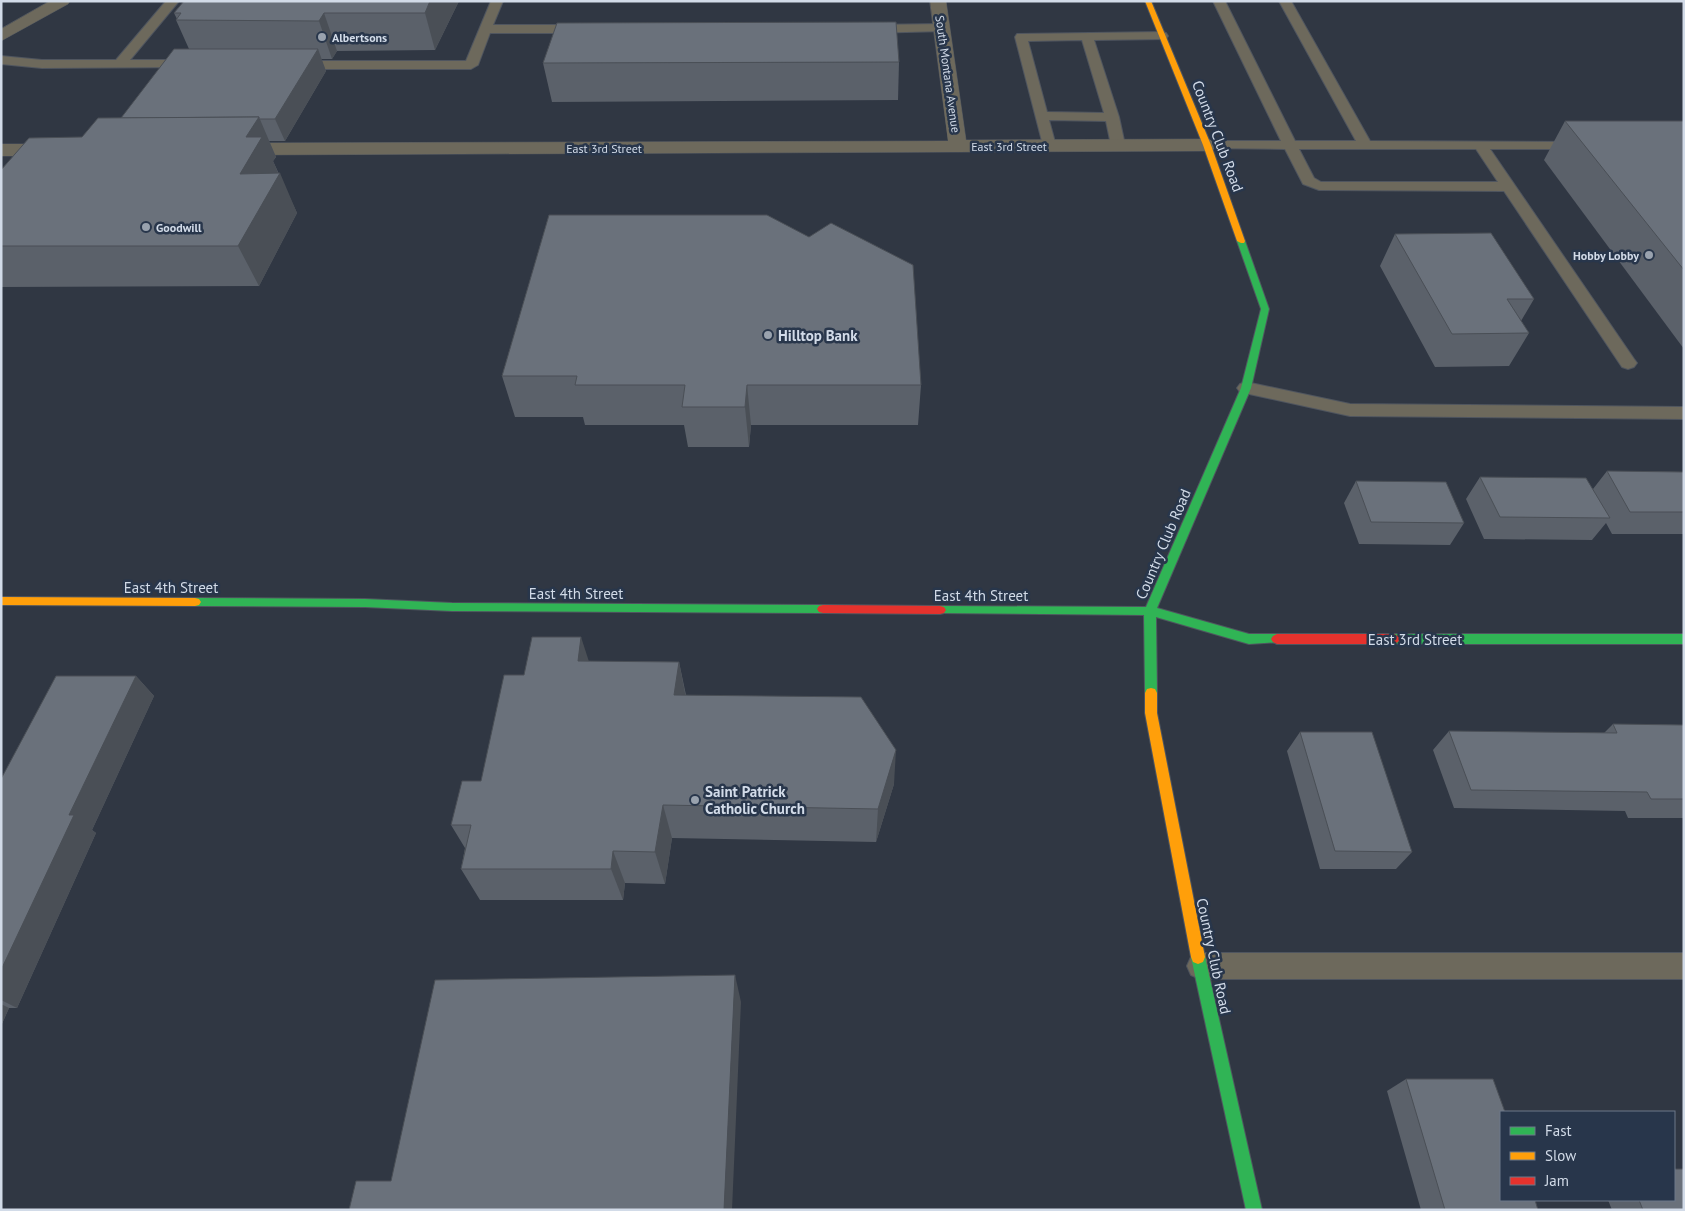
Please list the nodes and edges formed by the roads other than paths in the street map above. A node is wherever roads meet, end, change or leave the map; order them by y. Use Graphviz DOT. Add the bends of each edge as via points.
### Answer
graph roads {
  1 [pos="62,1"];
  2 [pos="173,1"];
  3 [pos="497,1"];
  4 [pos="938,1"];
  5 [pos="1148,1"];
  6 [pos="1219,1"];
  7 [pos="1285,1"];
  8 [pos="852,28"];
  9 [pos="941,28"];
  10 [pos="486,29"];
  11 [pos="594,29"];
  12 [pos="1,36"];
  13 [pos="1162,36"];
  14 [pos="1087,37"];
  15 [pos="1,60"];
  16 [pos="120,64"];
  17 [pos="208,64"];
  18 [pos="286,64"];
  19 [pos="1041,116"];
  20 [pos="1112,117"];
  21 [pos="1118,145"];
  22 [pos="1207,145"];
  23 [pos="1291,145"];
  24 [pos="1365,145"];
  25 [pos="1480,145"];
  26 [pos="1591,145"];
  27 [pos="958,146"];
  28 [pos="1049,146"];
  29 [pos="222,149"];
  30 [pos="72,150"];
  31 [pos="12,154"];
  32 [pos="1508,186"];
  33 [pos="1628,363"];
  34 [pos="1246,388"];
  35 [pos="1684,413"];
  36 [pos="4,606"];
  37 [pos="1150,610"];
  38 [pos="1684,639"];
  39 [pos="1200,966"];
  40 [pos="1684,966"];
  41 [pos="1254,1210"];
  1 -- 12 [label="street"];
  2 -- 16 [label="lane"];
  3 -- 10 [label="lane"];
  4 -- 9 [label="street, South Montana Avenue"];
  5 -- 13 [label="street, Country Club Road"];
  6 -- 23 [label="lane"];
  7 -- 24 [label="lane"];
  8 -- 9 [label="lane"];
  9 -- 27 [label="street, South Montana Avenue"];
  10 -- 11 [label="lane"];
  10 -- 18 [label="lane" via="471,65"];
  13 -- 14 [label="lane"];
  13 -- 22 [label="street, Country Club Road"];
  14 -- 19 [label="lane" via="1021,36"];
  14 -- 20 [label="lane"];
  15 -- 16 [label="lane" via="42,64"];
  16 -- 17 [label="lane"];
  19 -- 20 [label="lane"];
  19 -- 28 [label="lane"];
  20 -- 21 [label="lane"];
  21 -- 22 [label="street, East 3rd Street"];
  21 -- 28 [label="street, East 3rd Street"];
  22 -- 23 [label="lane"];
  22 -- 34 [label="street, Country Club Road" via="1265,310"];
  23 -- 24 [label="lane"];
  23 -- 32 [label="lane" via="1308,181 1319,186"];
  24 -- 25 [label="lane"];
  25 -- 26 [label="lane"];
  25 -- 32 [label="lane"];
  27 -- 28 [label="street, East 3rd Street"];
  27 -- 29 [label="street, East 3rd Street"];
  30 -- 31 [label="street"];
  32 -- 33 [label="lane"];
  34 -- 35 [label="lane" via="1350,410"];
  34 -- 37 [label="street, Country Club Road"];
  36 -- 37 [label="street, East 4th Street" via="365,603 461,608"];
  37 -- 38 [label="street, East 3rd Street" via="1249,639"];
  37 -- 39 [label="street, Country Club Road" via="1151,713"];
  39 -- 40 [label="lane"];
  39 -- 41 [label="street, Country Club Road"];
}
